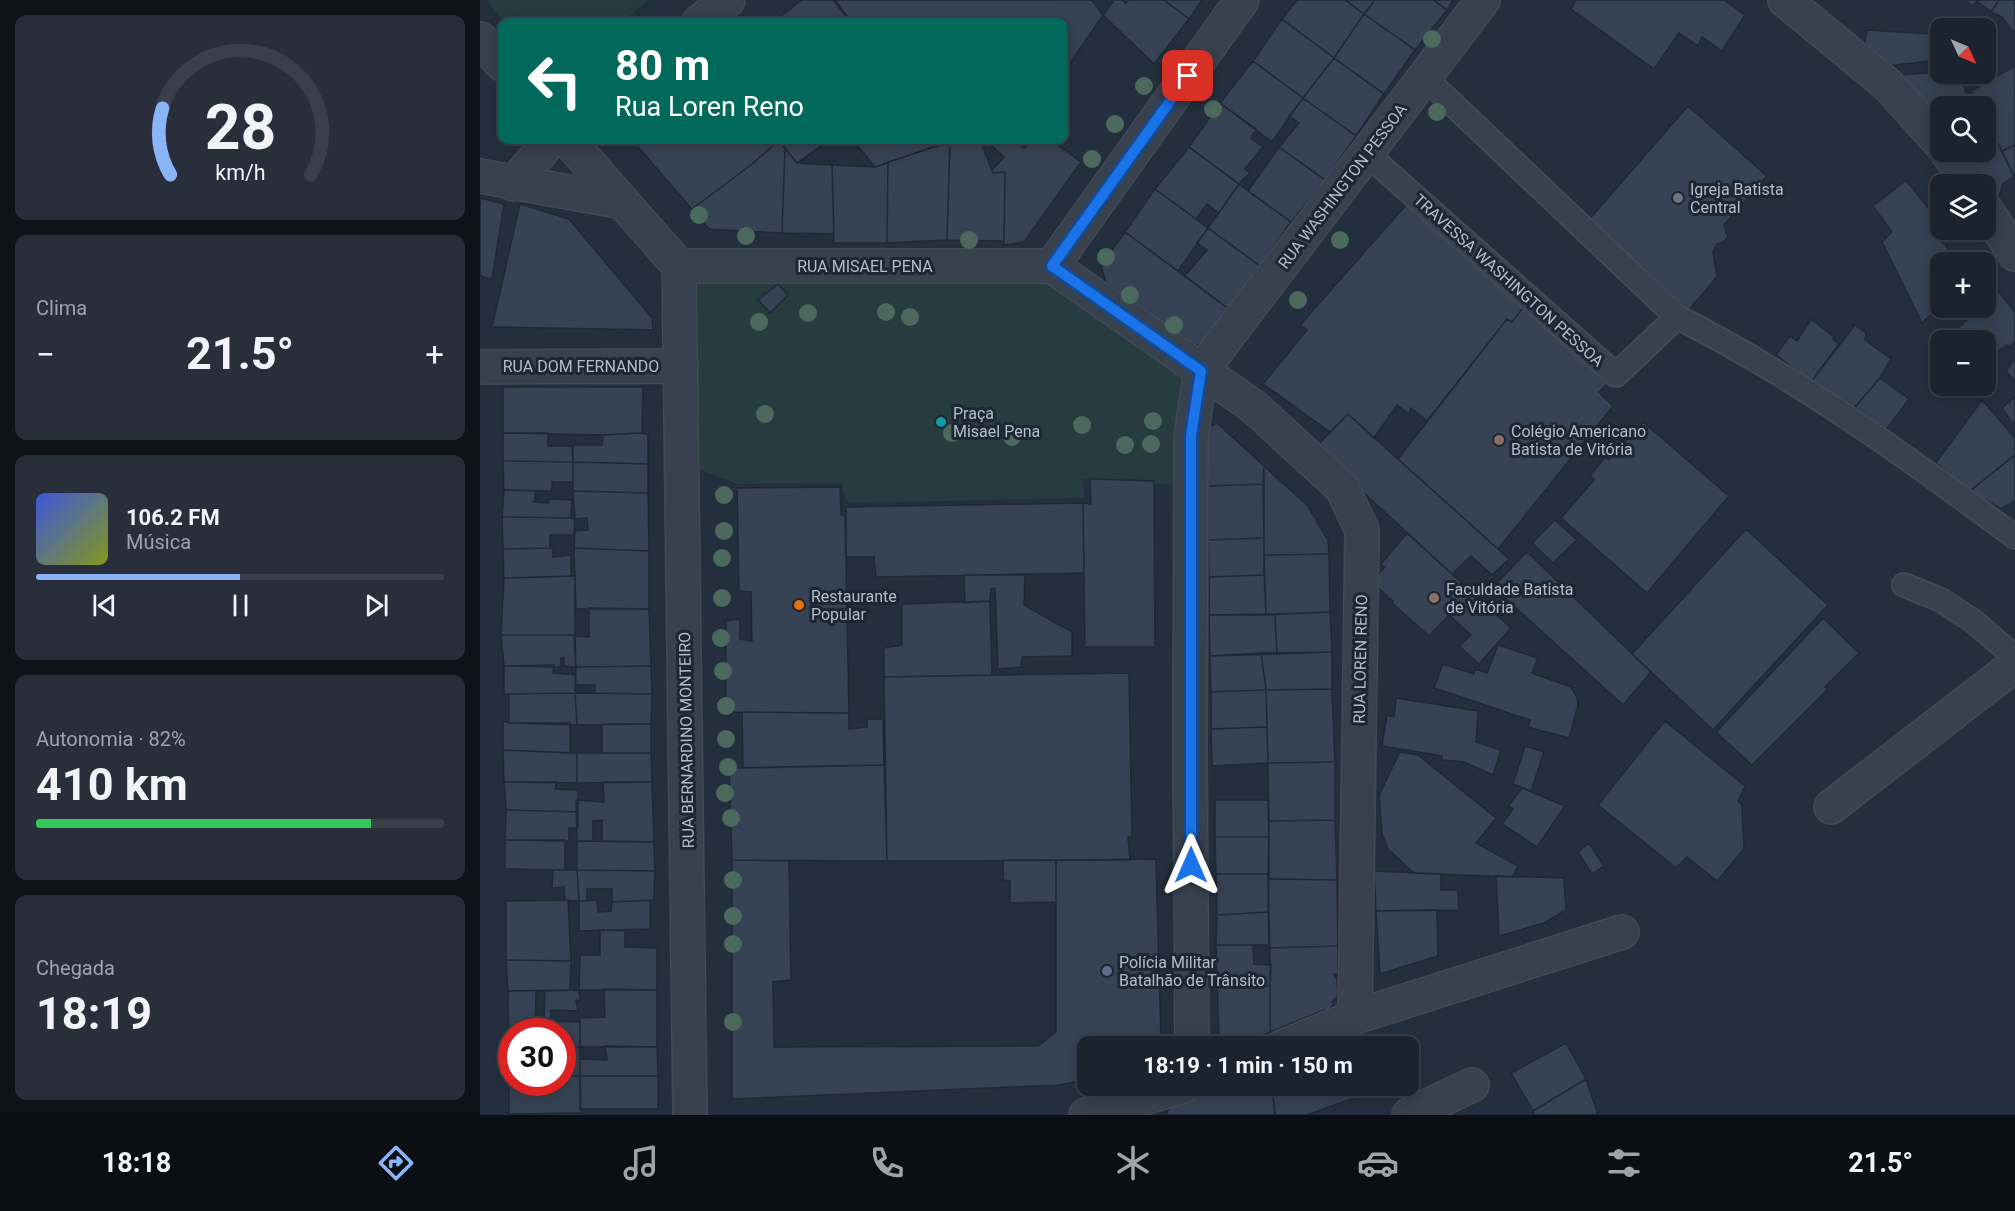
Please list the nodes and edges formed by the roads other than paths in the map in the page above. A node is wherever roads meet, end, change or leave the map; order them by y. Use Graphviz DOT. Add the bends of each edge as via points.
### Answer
graph roads {
  1 [pos="728,0"];
  2 [pos="1242,0"];
  3 [pos="1483,0"];
  4 [pos="1788,1"];
  5 [pos="704,18"];
  6 [pos="480,39"];
  7 [pos="498,59"];
  8 [pos="1424,77"];
  9 [pos="1930,132"];
  10 [pos="547,144"];
  11 [pos="572,144"];
  12 [pos="1367,154"];
  13 [pos="480,176"];
  14 [pos="513,183"];
  15 [pos="623,202"];
  16 [pos="1996,225"];
  17 [pos="2015,254"];
  18 [pos="679,266"];
  19 [pos="1052,266"];
  20 [pos="1677,317"];
  21 [pos="681,366"];
  22 [pos="480,367"];
  23 [pos="1201,371"];
  24 [pos="2015,537"];
  25 [pos="1904,585"];
  26 [pos="2015,657"];
  27 [pos="2015,665"];
  28 [pos="1831,807"];
  29 [pos="1622,932"];
  30 [pos="1355,1017"];
  31 [pos="1192,1036"];
  32 [pos="1309,1036"];
  33 [pos="1472,1085"];
  34 [pos="1150,1096"];
  35 [pos="690,1115"];
  36 [pos="1086,1115"];
  37 [pos="1409,1115"];
  1 -- 5 [label="street"];
  2 -- 19 [label="street"];
  3 -- 8 [label="street, RUA WASHINGTON PESSOA"];
  4 -- 9 [label="street" via="1888,85"];
  6 -- 7 [label="street"];
  8 -- 12 [label="street, RUA WASHINGTON PESSOA"];
  8 -- 20 [label="lane"];
  10 -- 14 [label="street"];
  11 -- 15 [label="street"];
  12 -- 20 [label="lane, TRAVESSA WASHINGTON PESSOA" via="1616,375"];
  12 -- 23 [label="street, RUA WASHINGTON PESSOA"];
  13 -- 14 [label="street"];
  14 -- 15 [label="street"];
  15 -- 18 [label="street"];
  16 -- 17 [label="street"];
  18 -- 19 [label="street, RUA MISAEL PENA"];
  18 -- 21 [label="street, RUA BERNARDINO MONTEIRO"];
  19 -- 23 [label="street, RUA LOREN RENO"];
  20 -- 24 [label="lane" via="1782,376 1923,469"];
  21 -- 22 [label="street, RUA DOM FERNANDO"];
  21 -- 35 [label="street, RUA BERNARDINO MONTEIRO"];
  23 -- 30 [label="street, RUA LOREN RENO" via="1254,408 1342,488 1362,530"];
  23 -- 31 [label="street" via="1191,436"];
  25 -- 26 [label="lane" via="1941,600"];
  27 -- 28 [label="street"];
  29 -- 30 [label="street"];
  30 -- 32 [label="street"];
  33 -- 37 [label="street"];
  34 -- 36 [label="street"];
}
